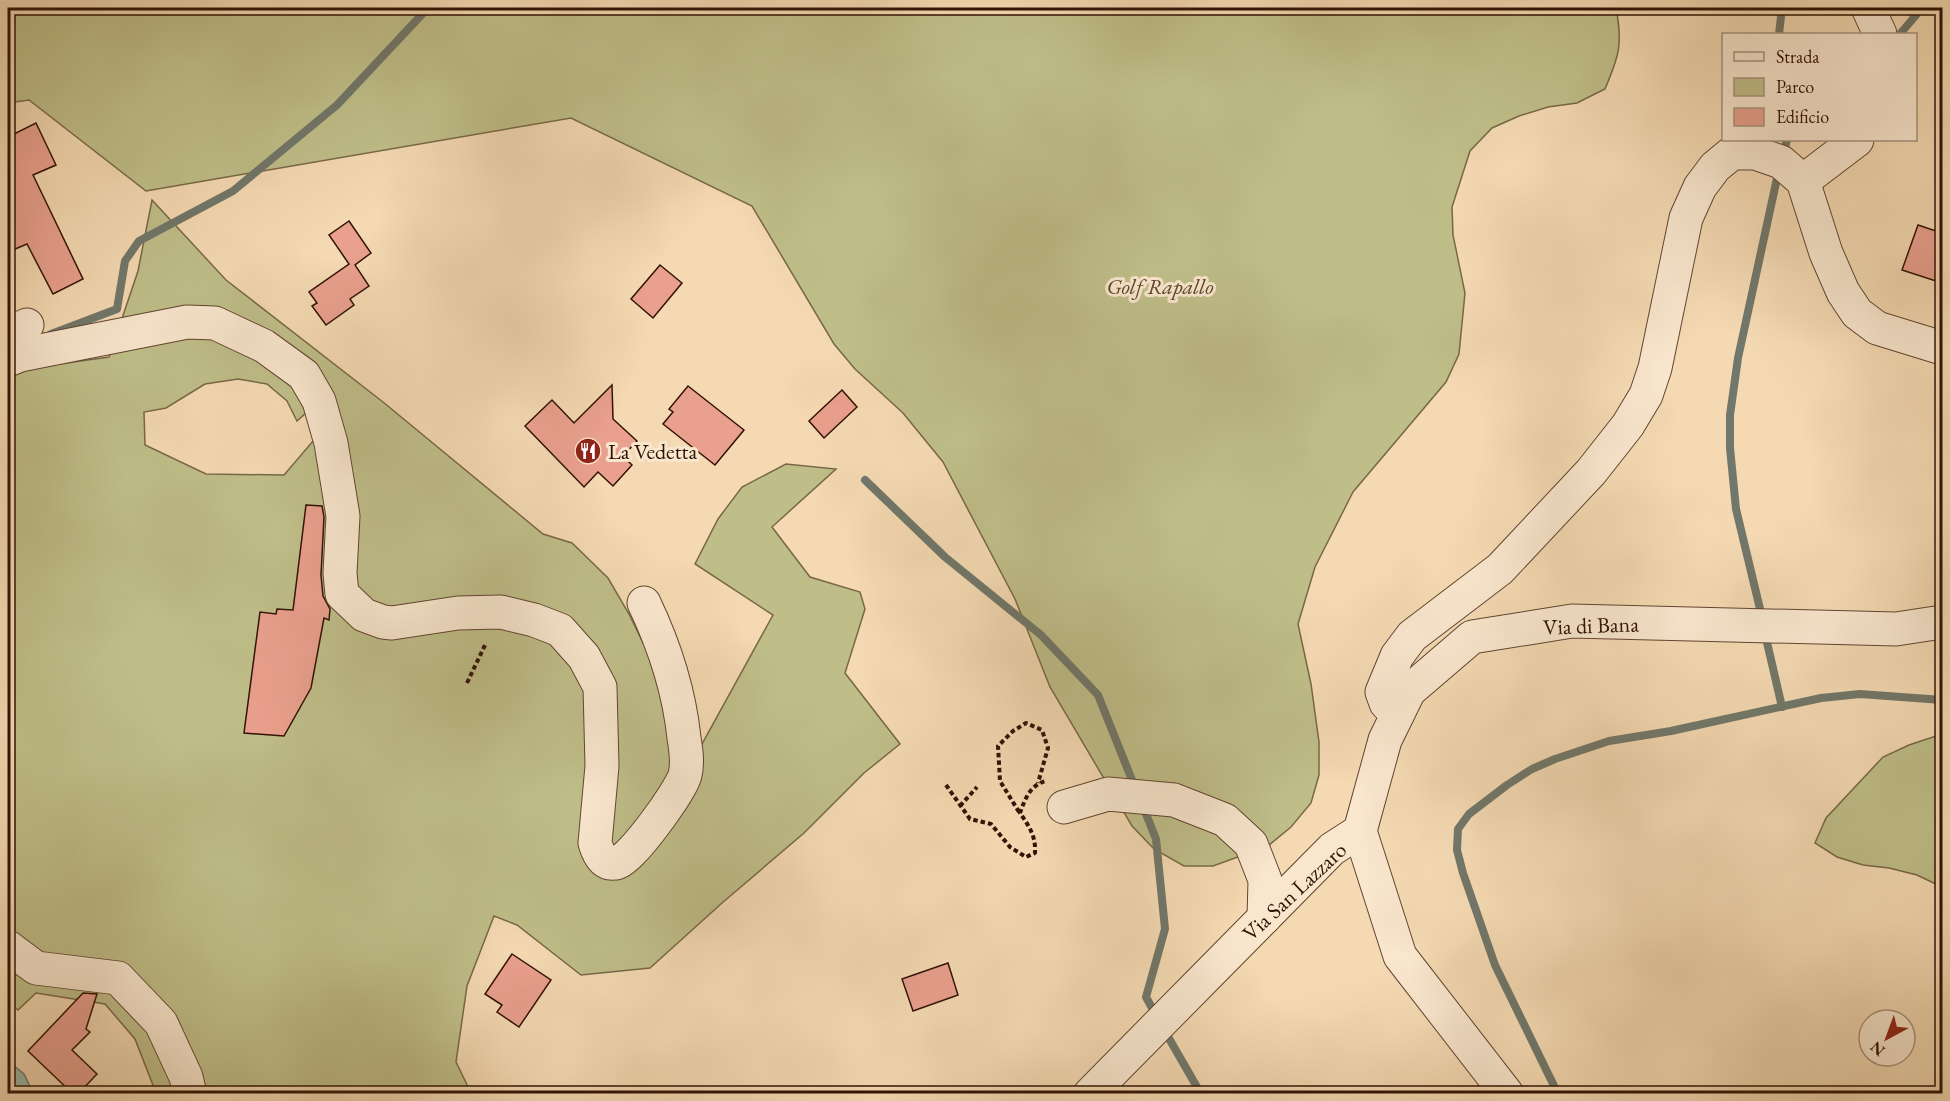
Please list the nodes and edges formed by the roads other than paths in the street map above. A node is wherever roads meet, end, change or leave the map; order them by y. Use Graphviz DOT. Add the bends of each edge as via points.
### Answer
graph roads {
  1 [pos="1868,8"];
  2 [pos="1880,33"];
  3 [pos="1856,141"];
  4 [pos="1803,181"];
  5 [pos="1942,348"];
  6 [pos="8,360"];
  7 [pos="644,603"];
  8 [pos="1942,622"];
  9 [pos="1397,715"];
  10 [pos="1060,792"];
  11 [pos="1360,831"];
  12 [pos="1264,918"];
  13 [pos="8,947"];
  14 [pos="190,1094"];
  15 [pos="1090,1094"];
  16 [pos="1507,1094"];
  1 -- 2 [label="street"];
  3 -- 4 [label="street"];
  4 -- 5 [label="street" via="1826,253 1857,313 1877,328"];
  4 -- 9 [label="street" via="1781,162 1755,153 1732,153 1715,167 1686,218 1646,395 1591,472 1500,569 1412,636 1397,656 1382,692"];
  6 -- 7 [label="street" via="188,322 215,323 264,346 304,375 319,401 331,444 343,516 339,573 342,594 348,601 364,615 392,623 458,613 501,612 560,630 584,657 600,687 602,766 595,843 604,861 613,864 623,861 637,847 685,777 681,705 663,642"];
  8 -- 9 [label="street, Via di Bana" via="1896,629 1572,621 1472,637 1409,691"];
  9 -- 11 [label="street, Via di Bana" via="1385,741"];
  10 -- 12 [label="street" via="1174,801 1225,820 1251,844 1255,853 1265,880"];
  11 -- 12 [label="street, Via San Lazzaro" via="1332,849"];
  11 -- 16 [label="street, Via San Lazzaro" via="1400,956"];
  12 -- 15 [label="street, Via San Lazzaro"];
  13 -- 14 [label="street" via="36,968 118,978 161,1023"];
}
